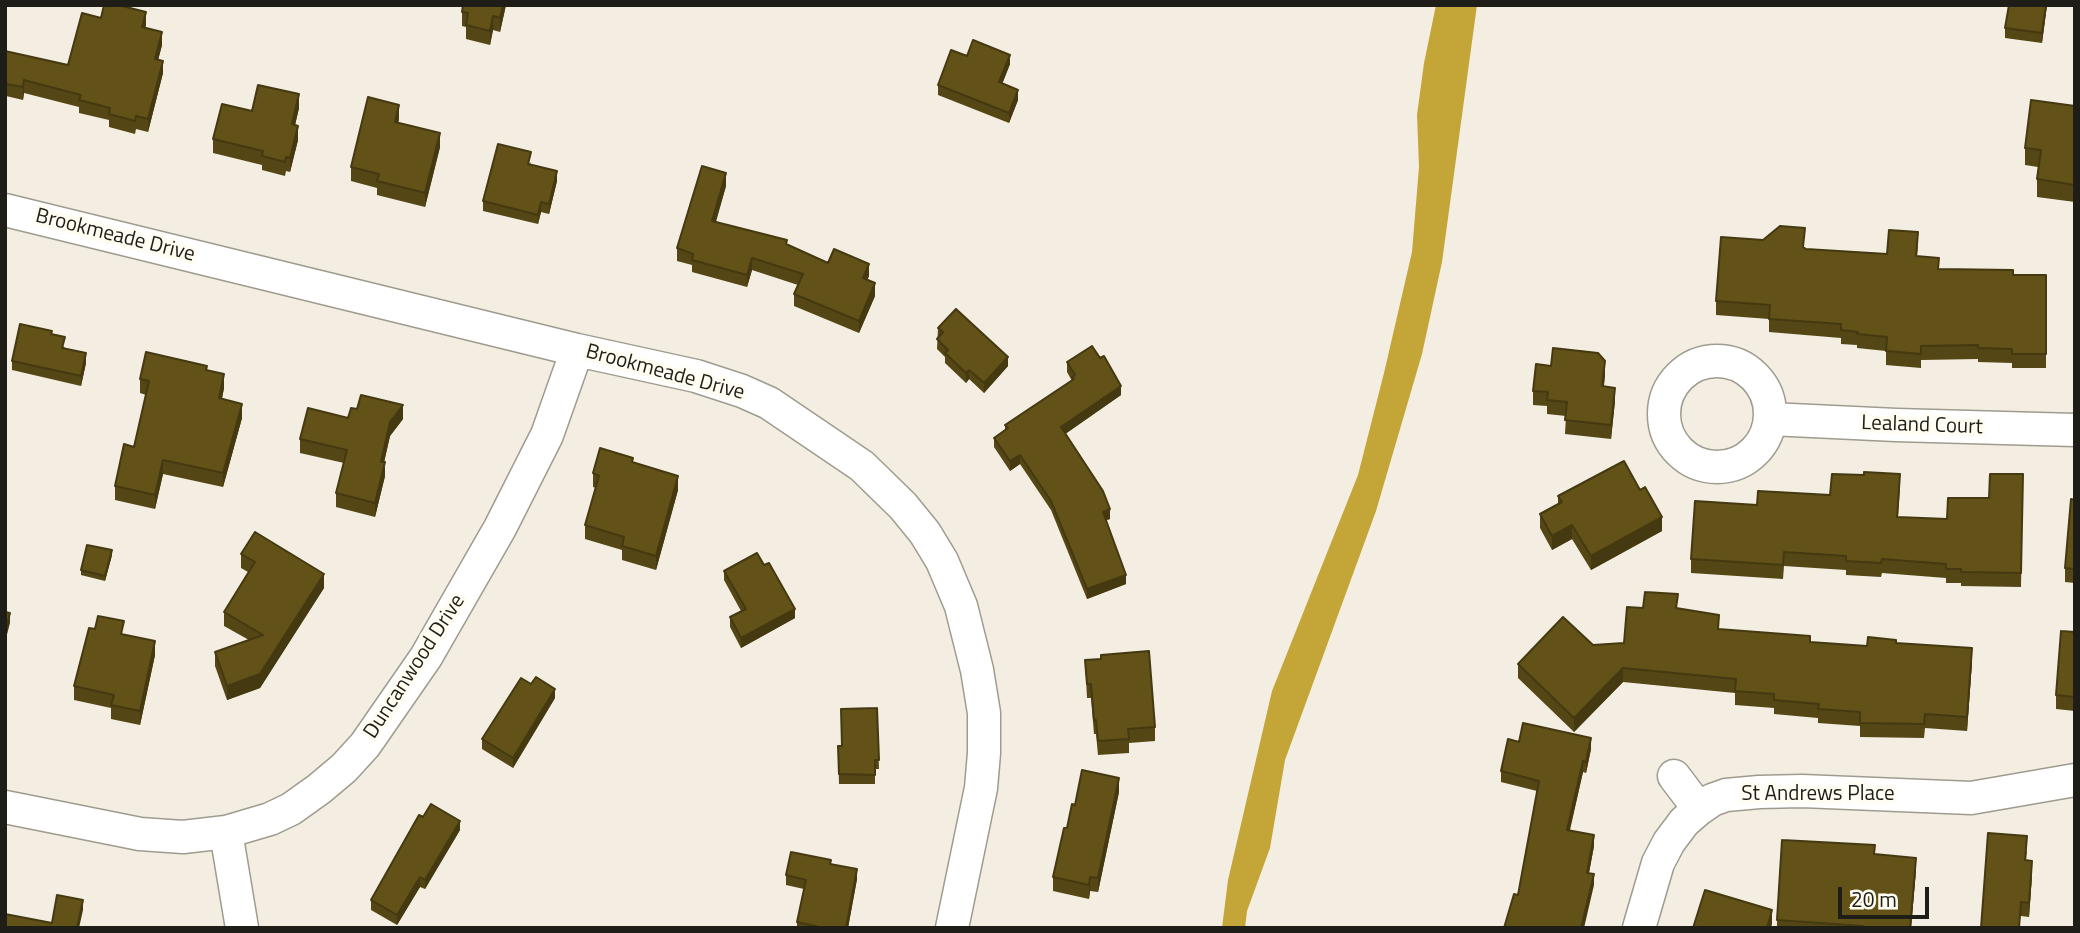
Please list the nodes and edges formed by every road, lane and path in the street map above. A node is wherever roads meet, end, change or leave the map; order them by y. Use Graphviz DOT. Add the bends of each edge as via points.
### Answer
graph roads {
  1 [pos="5,209"];
  2 [pos="577,350"];
  3 [pos="1770,418"];
  4 [pos="2075,430"];
  5 [pos="1674,776"];
  6 [pos="2075,780"];
  7 [pos="5,807"];
  8 [pos="1699,809"];
  9 [pos="226,832"];
  10 [pos="242,928"];
  11 [pos="952,928"];
  12 [pos="1639,928"];
  1 -- 2 [label="street, Brookmeade Drive"];
  2 -- 9 [label="street, Duncanwood Drive" via="547,435 500,528 390,712 344,768 319,789 270,819"];
  2 -- 11 [label="street, Brookmeade Drive" via="696,376 769,403 862,466 925,533 961,606 984,713 981,788"];
  3 -- 4 [label="street, Lealand Court"];
  5 -- 8 [label="street"];
  6 -- 8 [label="street, St Andrews Place" via="1971,798 1759,792 1726,795"];
  7 -- 9 [label="street, Duncanwood Drive" via="140,834 183,837"];
  8 -- 12 [label="street, St Andrews Place" via="1684,822 1658,863"];
  9 -- 10 [label="street"];
}
